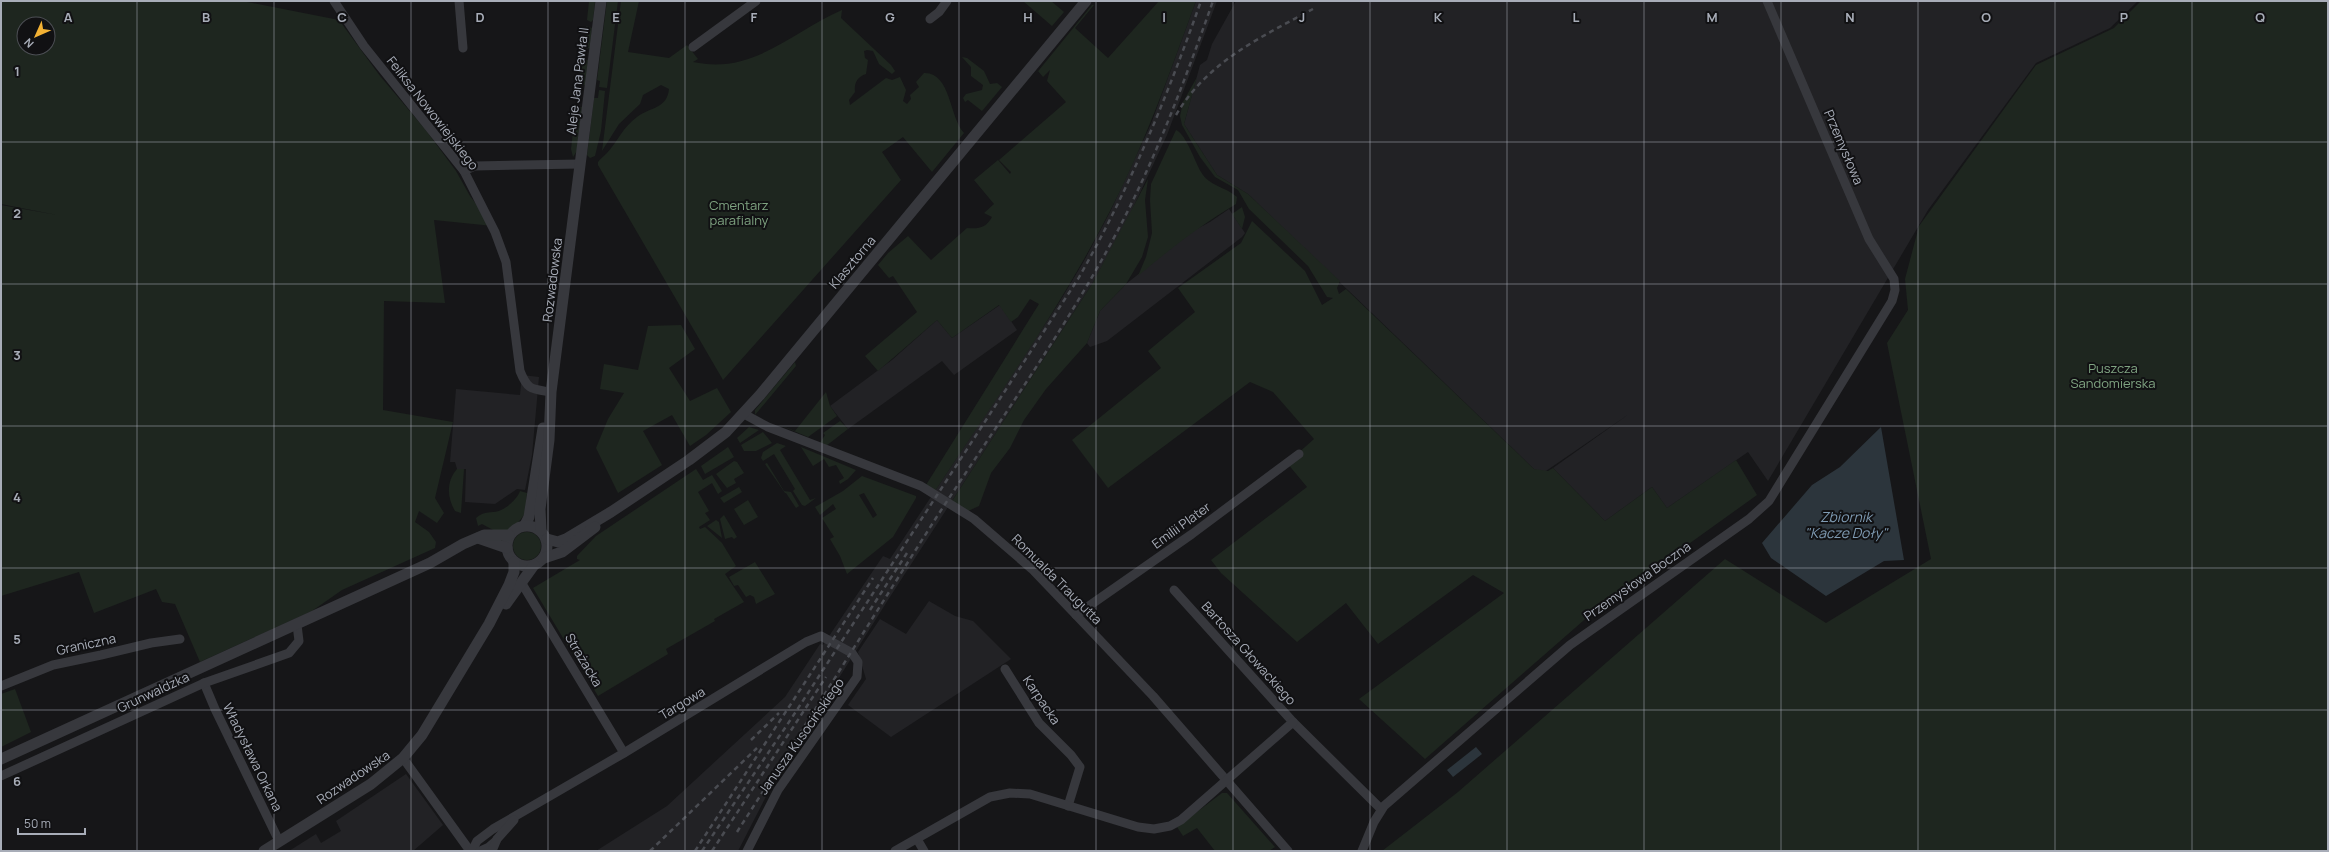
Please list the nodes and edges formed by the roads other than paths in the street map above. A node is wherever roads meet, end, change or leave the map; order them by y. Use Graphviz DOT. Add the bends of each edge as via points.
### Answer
graph roads {
  1 [pos="334,1"];
  2 [pos="459,1"];
  3 [pos="601,1"];
  4 [pos="756,1"];
  5 [pos="947,1"];
  6 [pos="1086,1"];
  7 [pos="1766,1"];
  8 [pos="930,19"];
  9 [pos="693,47"];
  10 [pos="463,48"];
  11 [pos="580,164"];
  12 [pos="464,170"];
  13 [pos="1892,301"];
  14 [pos="551,395"];
  15 [pos="744,414"];
  16 [pos="1299,454"];
  17 [pos="611,512"];
  18 [pos="525,525"];
  19 [pos="544,535"];
  20 [pos="509,536"];
  21 [pos="478,538"];
  22 [pos="507,548"];
  23 [pos="544,558"];
  24 [pos="514,562"];
  25 [pos="534,565"];
  26 [pos="521,582"];
  27 [pos="1174,590"];
  28 [pos="1076,615"];
  29 [pos="489,624"];
  30 [pos="297,625"];
  31 [pos="180,639"];
  32 [pos="855,657"];
  33 [pos="1005,669"];
  34 [pos="204,683"];
  35 [pos="1,686"];
  36 [pos="1293,722"];
  37 [pos="624,753"];
  38 [pos="404,758"];
  39 [pos="1,759"];
  40 [pos="1,776"];
  41 [pos="1227,781"];
  42 [pos="1068,806"];
  43 [pos="1381,809"];
  44 [pos="521,814"];
  45 [pos="917,839"];
  46 [pos="497,840"];
  47 [pos="279,841"];
  48 [pos="471,850"];
  49 [pos="264,851"];
  50 [pos="480,851"];
  51 [pos="492,851"];
  52 [pos="746,851"];
  53 [pos="895,851"];
  54 [pos="924,851"];
  55 [pos="1288,851"];
  56 [pos="1362,851"];
  1 -- 12 [label="street, Feliksa Nowowiejskiego" via="364,46"];
  2 -- 10 [label="street"];
  3 -- 11 [label="street, Aleje Jana Pawła II"];
  4 -- 9 [label="street"];
  5 -- 8 [label="street"];
  6 -- 15 [label="street, Klasztorna"];
  7 -- 13 [label="street, Przemysłowa" via="1869,239 1894,279"];
  11 -- 12 [label="street" via="475,166"];
  11 -- 14 [label="street, Rozwadowska"];
  12 -- 14 [label="street, Feliksa Nowowiejskiego" via="495,232 506,262 520,371 526,385 531,389"];
  13 -- 43 [label="street, Przemysłowa Boczna" via="1782,483 1759,511 1570,645"];
  14 -- 18 [label="street, Rozwadowska" via="543,427 529,517"];
  14 -- 19 [label="street, Rozwadowska" via="549,440 540,509"];
  15 -- 17 [label="street, Klasztorna" via="702,451"];
  15 -- 28 [label="street, Romualda Traugutta" via="768,427 924,488 974,519 1032,569"];
  16 -- 28 [label="street, Emilii Plater" via="1192,534"];
  17 -- 19 [label="street, Klasztorna" via="562,541 553,542"];
  17 -- 23 [label="street, Klasztorna" via="571,547"];
  18 -- 19 [label="street"];
  18 -- 20 [label="street"];
  19 -- 23 [label="street" via="548,546"];
  20 -- 21 [label="street" via="491,534"];
  20 -- 22 [label="street"];
  21 -- 22 [label="street"];
  21 -- 30 [label="street"];
  22 -- 24 [label="street"];
  23 -- 25 [label="street"];
  24 -- 25 [label="street" via="527,566"];
  24 -- 29 [label="street, Rozwadowska" via="514,572 509,585"];
  25 -- 26 [label="street, Rozwadowska"];
  26 -- 29 [label="street, Rozwadowska"];
  26 -- 37 [label="street, Strażacka"];
  27 -- 36 [label="street, Bartosza Głowackiego"];
  28 -- 41 [label="street, Romualda Traugutta" via="1153,696"];
  29 -- 38 [label="street, Rozwadowska" via="422,735"];
  30 -- 34 [label="street, Grunwaldzka" via="299,641 289,653"];
  30 -- 39 [label="street"];
  31 -- 35 [label="street, Graniczna" via="53,665"];
  32 -- 37 [label="street, Targowa" via="825,637 816,636"];
  32 -- 52 [label="street, Janusza Kusocińskiego" via="858,670 852,685 778,790"];
  33 -- 42 [label="street, Karpacka" via="1039,723 1078,763 1080,772"];
  34 -- 40 [label="street, Grunwaldzka"];
  34 -- 47 [label="street, Władysława Orkana"];
  36 -- 41 [label="street, Bartosza Głowackiego"];
  36 -- 43 [label="street"];
  37 -- 44 [label="street, Targowa"];
  38 -- 47 [label="street, Rozwadowska" via="371,784"];
  38 -- 48 [label="street"];
  41 -- 42 [label="street, Bartosza Głowackiego" via="1181,820 1170,826 1154,829 1138,827"];
  41 -- 55 [label="street, Romualda Traugutta"];
  42 -- 45 [label="street, Bartosza Głowackiego" via="1030,794 1010,793 990,797"];
  43 -- 56 [label="street, Przemysłowa Boczna"];
  44 -- 46 [label="street, Targowa"];
  44 -- 48 [label="street, Targowa" via="486,834"];
  45 -- 53 [label="street, Bartosza Głowackiego"];
  45 -- 54 [label="street"];
  46 -- 50 [label="street"];
  46 -- 51 [label="street, Targowa"];
  47 -- 49 [label="street, Rozwadowska"];
}
